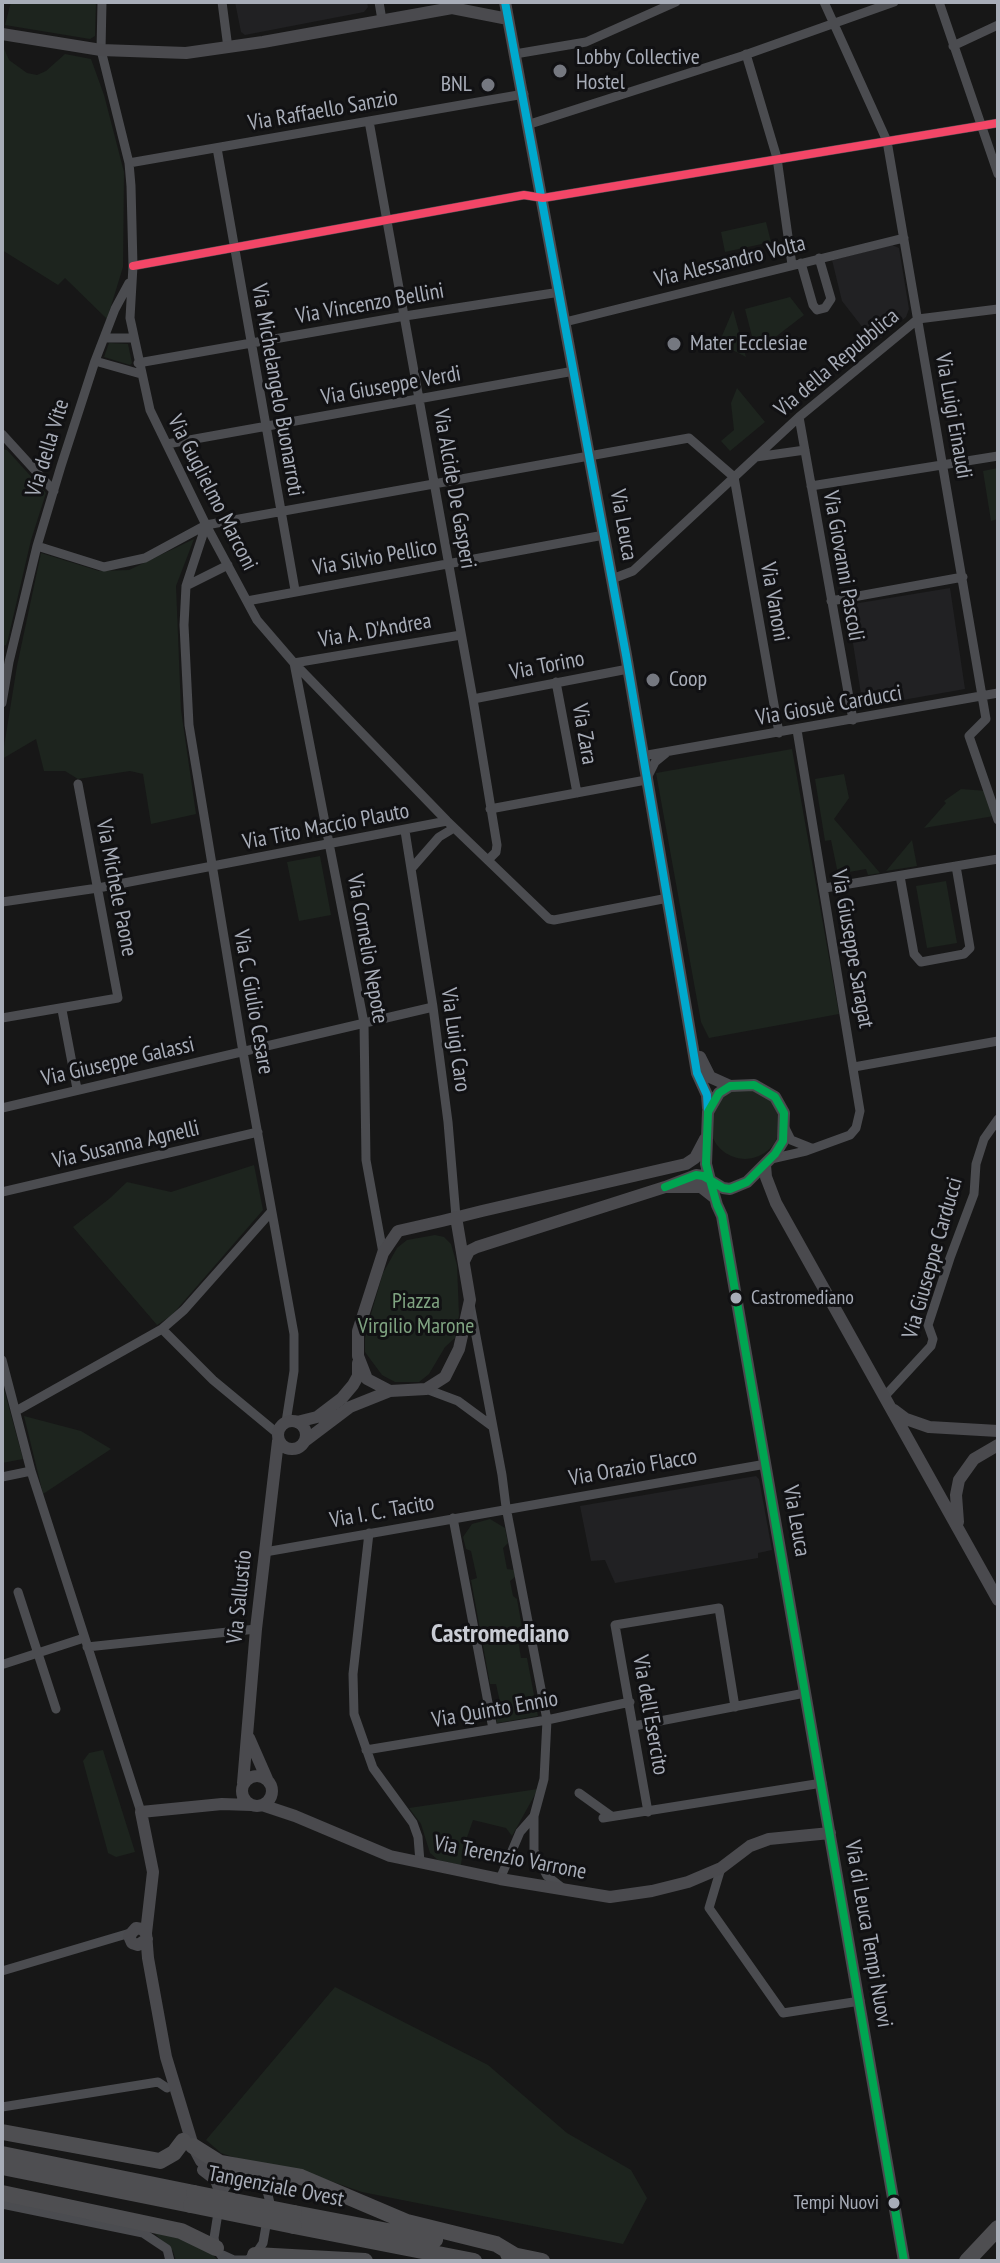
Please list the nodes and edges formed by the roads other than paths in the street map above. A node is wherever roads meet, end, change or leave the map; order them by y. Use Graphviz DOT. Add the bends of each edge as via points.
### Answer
graph roads {
  1 [pos="102,2"];
  2 [pos="222,2"];
  3 [pos="379,2"];
  4 [pos="505,2"];
  5 [pos="676,2"];
  6 [pos="824,2"];
  7 [pos="894,2"];
  8 [pos="939,2"];
  9 [pos="458,5"];
  10 [pos="508,19"];
  11 [pos="382,20"];
  12 [pos="833,23"];
  13 [pos="998,25"];
  14 [pos="2,34"];
  15 [pos="953,46"];
  16 [pos="228,48"];
  17 [pos="101,50"];
  18 [pos="515,54"];
  19 [pos="746,54"];
  20 [pos="524,94"];
  21 [pos="369,121"];
  22 [pos="998,123"];
  23 [pos="530,124"];
  24 [pos="983,125"];
  25 [pos="887,141"];
  26 [pos="217,148"];
  27 [pos="777,158"];
  28 [pos="129,163"];
  29 [pos="998,174"];
  30 [pos="543,198"];
  31 [pos="388,221"];
  32 [pos="904,238"];
  33 [pos="234,248"];
  34 [pos="819,258"];
  35 [pos="796,264"];
  36 [pos="133,266"];
  37 [pos="131,280"];
  38 [pos="560,292"];
  39 [pos="998,309"];
  40 [pos="405,316"];
  41 [pos="918,319"];
  42 [pos="565,322"];
  43 [pos="105,338"];
  44 [pos="134,338"];
  45 [pos="250,343"];
  46 [pos="95,361"];
  47 [pos="140,369"];
  48 [pos="574,371"];
  49 [pos="420,399"];
  50 [pos="799,417"];
  51 [pos="264,426"];
  52 [pos="4,439"];
  53 [pos="167,444"];
  54 [pos="805,450"];
  55 [pos="998,456"];
  56 [pos="590,457"];
  57 [pos="755,458"];
  58 [pos="943,465"];
  59 [pos="734,477"];
  60 [pos="434,484"];
  61 [pos="811,486"];
  62 [pos="54,491"];
  63 [pos="280,512"];
  64 [pos="206,525"];
  65 [pos="604,535"];
  66 [pos="37,546"];
  67 [pos="449,562"];
  68 [pos="228,565"];
  69 [pos="963,577"];
  70 [pos="612,579"];
  71 [pos="186,586"];
  72 [pos="295,590"];
  73 [pos="247,601"];
  74 [pos="831,601"];
  75 [pos="461,635"];
  76 [pos="5,658"];
  77 [pos="294,663"];
  78 [pos="628,669"];
  79 [pos="4,676"];
  80 [pos="556,682"];
  81 [pos="317,687"];
  82 [pos="998,693"];
  83 [pos="983,697"];
  84 [pos="473,699"];
  85 [pos="302,701"];
  86 [pos="2,703"];
  87 [pos="853,720"];
  88 [pos="797,730"];
  89 [pos="779,733"];
  90 [pos="667,752"];
  91 [pos="642,756"];
  92 [pos="646,780"];
  93 [pos="78,784"];
  94 [pos="577,793"];
  95 [pos="490,809"];
  96 [pos="998,820"];
  97 [pos="451,825"];
  98 [pos="405,831"];
  99 [pos="330,845"];
  100 [pos="998,859"];
  101 [pos="488,860"];
  102 [pos="956,866"];
  103 [pos="211,867"];
  104 [pos="411,869"];
  105 [pos="900,876"];
  106 [pos="98,888"];
  107 [pos="825,888"];
  108 [pos="668,898"];
  109 [pos="2,902"];
  110 [pos="433,1007"];
  111 [pos="62,1010"];
  112 [pos="2,1018"];
  113 [pos="364,1023"];
  114 [pos="692,1038"];
  115 [pos="998,1041"];
  116 [pos="243,1052"];
  117 [pos="854,1067"];
  118 [pos="730,1086"];
  119 [pos="77,1089"];
  120 [pos="2,1108"];
  121 [pos="708,1112"];
  122 [pos="998,1119"];
  123 [pos="784,1126"];
  124 [pos="258,1132"];
  125 [pos="707,1136"];
  126 [pos="815,1148"];
  127 [pos="768,1162"];
  128 [pos="710,1180"];
  129 [pos="744,1184"];
  130 [pos="665,1187"];
  131 [pos="2,1192"];
  132 [pos="715,1198"];
  133 [pos="776,1203"];
  134 [pos="271,1212"];
  135 [pos="722,1216"];
  136 [pos="456,1217"];
  137 [pos="383,1253"];
  138 [pos="464,1261"];
  139 [pos="470,1300"];
  140 [pos="162,1329"];
  141 [pos="358,1356"];
  142 [pos="2,1361"];
  143 [pos="426,1389"];
  144 [pos="390,1391"];
  145 [pos="887,1402"];
  146 [pos="16,1411"];
  147 [pos="292,1422"];
  148 [pos="492,1426"];
  149 [pos="998,1431"];
  150 [pos="278,1437"];
  151 [pos="305,1441"];
  152 [pos="998,1445"];
  153 [pos="293,1450"];
  154 [pos="766,1464"];
  155 [pos="276,1467"];
  156 [pos="31,1471"];
  157 [pos="2,1477"];
  158 [pos="506,1507"];
  159 [pos="453,1518"];
  160 [pos="369,1533"];
  161 [pos="961,1533"];
  162 [pos="265,1552"];
  163 [pos="18,1592"];
  164 [pos="998,1600"];
  165 [pos="256,1629"];
  166 [pos="86,1643"];
  167 [pos="38,1653"];
  168 [pos="4,1664"];
  169 [pos="805,1693"];
  170 [pos="630,1702"];
  171 [pos="735,1707"];
  172 [pos="56,1709"];
  173 [pos="547,1720"];
  174 [pos="634,1726"];
  175 [pos="493,1729"];
  176 [pos="246,1731"];
  177 [pos="366,1750"];
  178 [pos="822,1783"];
  179 [pos="270,1784"];
  180 [pos="242,1786"];
  181 [pos="579,1793"];
  182 [pos="222,1804"];
  183 [pos="256,1805"];
  184 [pos="141,1812"];
  185 [pos="648,1812"];
  186 [pos="295,1816"];
  187 [pos="534,1816"];
  188 [pos="830,1833"];
  189 [pos="420,1862"];
  190 [pos="721,1868"];
  191 [pos="500,1879"];
  192 [pos="566,1891"];
  193 [pos="138,1937"];
  194 [pos="2,1971"];
  195 [pos="860,2001"];
  196 [pos="166,2057"];
  197 [pos="167,2088"];
  198 [pos="2,2107"];
  199 [pos="2,2132"];
  200 [pos="188,2144"];
  201 [pos="2,2154"];
  202 [pos="2,2167"];
  203 [pos="239,2177"];
  204 [pos="2,2193"];
  205 [pos="221,2194"];
  206 [pos="192,2199"];
  207 [pos="2,2204"];
  208 [pos="294,2219"];
  209 [pos="998,2228"];
  210 [pos="998,2236"];
  211 [pos="222,2255"];
  212 [pos="516,2256"];
  213 [pos="250,2259"];
  214 [pos="170,2261"];
  215 [pos="365,2261"];
  216 [pos="474,2261"];
  217 [pos="542,2261"];
  218 [pos="904,2261"];
  219 [pos="967,2261"];
  220 [pos="975,2261"];
  1 -- 17 [label="street, Via Guglielmo Marconi"];
  2 -- 16 [label="street"];
  3 -- 11 [label="street"];
  4 -- 10 [label="street, Via Leuca"];
  5 -- 18 [label="street" via="586,42"];
  6 -- 12 [label="street, Via Luigi Einaudi"];
  7 -- 12 [label="street"];
  8 -- 15 [label="street"];
  9 -- 10 [label="street"];
  9 -- 11 [label="street"];
  10 -- 18 [label="street, Via Leuca"];
  11 -- 16 [label="street"];
  12 -- 19 [label="street"];
  12 -- 25 [label="street, Via Luigi Einaudi"];
  13 -- 15 [label="street"];
  14 -- 17 [label="street"];
  15 -- 24 [label="street"];
  16 -- 17 [label="street" via="186,53"];
  17 -- 28 [label="street, Via Guglielmo Marconi"];
  18 -- 20 [label="street, Via Leuca"];
  19 -- 23 [label="street"];
  19 -- 27 [label="street"];
  20 -- 21 [label="street, Via Raffaello Sanzio"];
  20 -- 23 [label="street, Via Leuca"];
  21 -- 26 [label="street, Via Raffaello Sanzio"];
  21 -- 31 [label="street, Via Alcide De Gasperi"];
  22 -- 24 [label="street"];
  23 -- 30 [label="street, Via Leuca"];
  24 -- 25 [label="street"];
  24 -- 29 [label="street"];
  25 -- 27 [label="street"];
  25 -- 32 [label="street, Via Luigi Einaudi"];
  26 -- 28 [label="street, Via Raffaello Sanzio"];
  26 -- 33 [label="street, Via Michelangelo Buonarroti"];
  27 -- 30 [label="street"];
  27 -- 35 [label="street"];
  28 -- 36 [label="street, Via Guglielmo Marconi"];
  30 -- 31 [label="street" via="524,195"];
  30 -- 38 [label="street, Via Leuca"];
  31 -- 33 [label="street"];
  31 -- 40 [label="street, Via Alcide De Gasperi"];
  32 -- 34 [label="street, Via Alessandro Volta"];
  32 -- 41 [label="street, Via Luigi Einaudi"];
  33 -- 36 [label="street"];
  33 -- 45 [label="street, Via Michelangelo Buonarroti"];
  34 -- 35 [label="street, Via Alessandro Volta"];
  34 -- 35 [label="street" via="831,299 825,308 813,305"];
  35 -- 42 [label="street, Via Alessandro Volta"];
  36 -- 37 [label="street, Via Guglielmo Marconi"];
  37 -- 43 [label="street, Via della Vite"];
  37 -- 44 [label="street, Via Guglielmo Marconi"];
  38 -- 40 [label="street, Via Vincenzo Bellini"];
  38 -- 42 [label="street, Via Leuca"];
  39 -- 41 [label="street, Via della Repubblica"];
  40 -- 45 [label="street, Via Vincenzo Bellini"];
  40 -- 49 [label="street, Via Alcide De Gasperi"];
  41 -- 50 [label="street, Via della Repubblica"];
  41 -- 58 [label="street, Via Luigi Einaudi"];
  42 -- 48 [label="street, Via Leuca"];
  43 -- 44 [label="street"];
  43 -- 46 [label="street, Via della Vite"];
  44 -- 47 [label="street, Via Guglielmo Marconi"];
  45 -- 47 [label="street, Via Vincenzo Bellini"];
  45 -- 51 [label="street, Via Michelangelo Buonarroti"];
  46 -- 47 [label="street"];
  46 -- 62 [label="street, Via della Vite"];
  47 -- 53 [label="street, Via Guglielmo Marconi" via="150,410"];
  48 -- 49 [label="street, Via Giuseppe Verdi"];
  48 -- 56 [label="street, Via Leuca"];
  49 -- 51 [label="street, Via Giuseppe Verdi"];
  49 -- 60 [label="street, Via Alcide De Gasperi"];
  50 -- 54 [label="street, Via Giovanni Pascoli"];
  50 -- 57 [label="street, Via della Repubblica"];
  51 -- 53 [label="street, Via Giuseppe Verdi"];
  51 -- 63 [label="street, Via Michelangelo Buonarroti"];
  52 -- 62 [label="street"];
  53 -- 64 [label="street, Via Guglielmo Marconi"];
  54 -- 57 [label="street, Via della Repubblica"];
  54 -- 61 [label="street, Via Giovanni Pascoli"];
  55 -- 58 [label="street"];
  56 -- 59 [label="street" via="689,438"];
  56 -- 60 [label="street"];
  56 -- 65 [label="street, Via Leuca"];
  57 -- 59 [label="street, Via della Repubblica"];
  58 -- 61 [label="street"];
  58 -- 69 [label="street, Via Luigi Einaudi"];
  59 -- 70 [label="street, Via della Repubblica" via="633,571"];
  59 -- 89 [label="street, Via Vanoni"];
  60 -- 63 [label="street"];
  60 -- 67 [label="street, Via Alcide De Gasperi"];
  61 -- 74 [label="street, Via Giovanni Pascoli"];
  62 -- 66 [label="street, Via della Vite"];
  63 -- 64 [label="street"];
  63 -- 72 [label="street, Via Michelangelo Buonarroti"];
  64 -- 66 [label="street" via="145,558 104,567"];
  64 -- 68 [label="street, Via Guglielmo Marconi"];
  64 -- 71 [label="street, Via C. Giulio Cesare"];
  65 -- 67 [label="street, Via Silvio Pellico"];
  65 -- 70 [label="street, Via Leuca"];
  66 -- 76 [label="street, Via della Vite"];
  67 -- 72 [label="street, Via Silvio Pellico"];
  67 -- 75 [label="street, Via Alcide De Gasperi"];
  68 -- 71 [label="street"];
  68 -- 73 [label="street, Via Guglielmo Marconi"];
  69 -- 74 [label="street"];
  69 -- 83 [label="street, Via Luigi Einaudi"];
  70 -- 78 [label="street, Via Leuca"];
  71 -- 103 [label="street, Via C. Giulio Cesare" via="189,725"];
  72 -- 73 [label="street, Via Silvio Pellico"];
  73 -- 77 [label="street, Via Guglielmo Marconi"];
  74 -- 87 [label="street, Via Giovanni Pascoli"];
  75 -- 77 [label="street, Via A. D'Andrea"];
  75 -- 84 [label="street, Via Alcide De Gasperi"];
  76 -- 79 [label="street, Via della Vite"];
  77 -- 81 [label="street, Via Guglielmo Marconi"];
  77 -- 85 [label="street, Via Cornelio Nepote"];
  78 -- 80 [label="street, Via Torino"];
  78 -- 91 [label="street, Via Leuca"];
  79 -- 86 [label="street, Via della Vite"];
  80 -- 84 [label="street, Via Torino"];
  80 -- 94 [label="street, Via Zara"];
  81 -- 85 [label="street"];
  81 -- 97 [label="street, Via Guglielmo Marconi"];
  82 -- 83 [label="street, Via Giosuè Carducci"];
  83 -- 87 [label="street, Via Giosuè Carducci"];
  83 -- 96 [label="street" via="986,719 969,736"];
  84 -- 95 [label="street, Via Alcide De Gasperi"];
  85 -- 99 [label="street, Via Cornelio Nepote"];
  87 -- 88 [label="street, Via Giosuè Carducci"];
  88 -- 89 [label="street, Via Giosuè Carducci"];
  88 -- 107 [label="street, Via Giuseppe Saragat"];
  89 -- 90 [label="street, Via Giosuè Carducci"];
  90 -- 91 [label="street, Via Giosuè Carducci"];
  90 -- 92 [label="street"];
  91 -- 92 [label="street, Via Leuca"];
  92 -- 94 [label="street"];
  92 -- 108 [label="street, Via Leuca"];
  93 -- 106 [label="street, Via Michele Paone"];
  94 -- 95 [label="street"];
  95 -- 101 [label="street, Via Alcide De Gasperi" via="497,845"];
  97 -- 98 [label="street, Via Tito Maccio Plauto"];
  97 -- 101 [label="street, Via Guglielmo Marconi"];
  97 -- 104 [label="street"];
  98 -- 99 [label="street, Via Tito Maccio Plauto"];
  98 -- 104 [label="street, Via Luigi Caro"];
  99 -- 103 [label="street, Via Tito Maccio Plauto"];
  99 -- 113 [label="street, Via Cornelio Nepote"];
  100 -- 102 [label="street"];
  101 -- 108 [label="street, Via Guglielmo Marconi" via="554,920"];
  102 -- 105 [label="street"];
  102 -- 105 [label="street" via="970,948 964,954 921,962 914,954"];
  103 -- 106 [label="street, Via Tito Maccio Plauto"];
  103 -- 116 [label="street, Via C. Giulio Cesare"];
  104 -- 110 [label="street, Via Luigi Caro"];
  105 -- 107 [label="street"];
  106 -- 109 [label="street, Via Tito Maccio Plauto"];
  106 -- 111 [label="street, Via Michele Paone" via="118,998"];
  107 -- 117 [label="street, Via Giuseppe Saragat"];
  108 -- 114 [label="street, Via Leuca"];
  110 -- 113 [label="street, Via Giuseppe Galassi"];
  110 -- 136 [label="street, Via Luigi Caro"];
  111 -- 112 [label="street"];
  111 -- 119 [label="street"];
  113 -- 116 [label="street, Via Giuseppe Galassi"];
  113 -- 137 [label="street, Via Cornelio Nepote" via="366,1160"];
  114 -- 118 [label="street, Via Leuca" via="710,1077"];
  114 -- 121 [label="street, Via Leuca"];
  115 -- 117 [label="street"];
  116 -- 119 [label="street, Via Giuseppe Galassi"];
  116 -- 124 [label="street, Via C. Giulio Cesare"];
  117 -- 126 [label="street, Via Giuseppe Saragat" via="860,1111 856,1128"];
  118 -- 121 [label="street"];
  118 -- 123 [label="street" via="754,1085 775,1097"];
  119 -- 120 [label="street, Via Giuseppe Galassi"];
  121 -- 125 [label="street"];
  122 -- 145 [label="street, Via Giuseppe Carducci" via="984,1139 974,1194 928,1325 931,1346"];
  123 -- 126 [label="street" via="791,1140"];
  123 -- 127 [label="street" via="783,1141"];
  124 -- 131 [label="street, Via Susanna Agnelli"];
  124 -- 134 [label="street, Via C. Giulio Cesare"];
  125 -- 128 [label="street"];
  125 -- 136 [label="street" via="686,1164"];
  126 -- 127 [label="street"];
  127 -- 129 [label="street"];
  127 -- 133 [label="street" via="766,1177"];
  128 -- 129 [label="street" via="723,1188"];
  128 -- 130 [label="street" via="696,1175"];
  128 -- 132 [label="street, Via Leuca"];
  129 -- 133 [label="street" via="762,1189"];
  129 -- 135 [label="street" via="732,1192"];
  130 -- 132 [label="street" via="693,1186"];
  130 -- 138 [label="street" via="477,1247"];
  132 -- 135 [label="street, Via Leuca"];
  133 -- 145 [label="street"];
  134 -- 140 [label="street"];
  134 -- 147 [label="street, Via C. Giulio Cesare" via="294,1334"];
  135 -- 154 [label="street, Via Leuca"];
  136 -- 137 [label="street" via="398,1231"];
  136 -- 138 [label="street"];
  137 -- 141 [label="street" via="358,1331"];
  138 -- 139 [label="street"];
  139 -- 143 [label="street" via="455,1358 445,1377"];
  139 -- 148 [label="street"];
  140 -- 146 [label="street"];
  140 -- 150 [label="street"];
  141 -- 144 [label="street" via="367,1379"];
  141 -- 147 [label="street" via="358,1376 348,1391 317,1417"];
  142 -- 146 [label="street"];
  143 -- 144 [label="street"];
  143 -- 148 [label="street" via="458,1401"];
  144 -- 151 [label="street" via="350,1407"];
  145 -- 149 [label="street" via="906,1419 929,1427"];
  145 -- 161 [label="street"];
  146 -- 156 [label="street"];
  147 -- 150 [label="street"];
  147 -- 151 [label="street" via="305,1430"];
  148 -- 158 [label="street"];
  150 -- 153 [label="street" via="283,1447"];
  150 -- 155 [label="street, Via Sallustio"];
  151 -- 153 [label="street"];
  152 -- 161 [label="street" via="974,1459 959,1480 956,1515"];
  153 -- 155 [label="street"];
  154 -- 158 [label="street, Via Orazio Flacco"];
  154 -- 169 [label="street, Via Leuca"];
  155 -- 162 [label="street, Via Sallustio"];
  156 -- 157 [label="street"];
  156 -- 166 [label="street"];
  158 -- 159 [label="street, Via I. C. Tacito"];
  158 -- 173 [label="street"];
  159 -- 160 [label="street, Via I. C. Tacito"];
  159 -- 175 [label="street"];
  160 -- 162 [label="street, Via I. C. Tacito"];
  160 -- 177 [label="street" via="353,1674 354,1714"];
  161 -- 164 [label="street"];
  162 -- 165 [label="street, Via Sallustio"];
  163 -- 167 [label="street"];
  165 -- 166 [label="street"];
  165 -- 176 [label="street, Via Sallustio"];
  166 -- 167 [label="street"];
  166 -- 184 [label="street"];
  167 -- 168 [label="street"];
  167 -- 172 [label="street"];
  169 -- 171 [label="street"];
  169 -- 178 [label="street, Via Leuca"];
  170 -- 171 [label="street, Via dell'Esercito" via="615,1625 719,1608"];
  170 -- 173 [label="street, Via Quinto Ennio"];
  170 -- 174 [label="street, Via dell'Esercito"];
  171 -- 174 [label="street"];
  173 -- 175 [label="street, Via Quinto Ennio"];
  173 -- 187 [label="street" via="544,1779"];
  174 -- 185 [label="street, Via dell'Esercito"];
  175 -- 177 [label="street, Via Quinto Ennio"];
  176 -- 179 [label="street, Via Sallustio"];
  176 -- 180 [label="street, Via Sallustio"];
  177 -- 189 [label="street" via="413,1823"];
  178 -- 185 [label="street"];
  178 -- 188 [label="street, Via Leuca"];
  179 -- 180 [label="street" via="259,1775"];
  179 -- 183 [label="street" via="268,1802"];
  179 -- 186 [label="street, Via Terenzio Varrone"];
  180 -- 182 [label="street" via="235,1798"];
  180 -- 183 [label="street" via="244,1799"];
  181 -- 185 [label="street" via="607,1817"];
  182 -- 183 [label="street, Via Terenzio Varrone"];
  182 -- 184 [label="street, Via Terenzio Varrone"];
  183 -- 186 [label="street, Via Terenzio Varrone"];
  184 -- 193 [label="street" via="153,1872 148,1915"];
  186 -- 189 [label="street, Via Terenzio Varrone" via="390,1856"];
  187 -- 191 [label="street" via="520,1832"];
  187 -- 192 [label="street" via="539,1864"];
  188 -- 190 [label="street, Via Terenzio Varrone" via="769,1839"];
  188 -- 195 [label="street, Via di Leuca Tempi Nuovi"];
  189 -- 191 [label="street, Via Terenzio Varrone"];
  190 -- 192 [label="street, Via Terenzio Varrone" via="652,1891 610,1897"];
  190 -- 195 [label="street" via="709,1908 783,2013"];
  191 -- 192 [label="street, Via Terenzio Varrone"];
  193 -- 194 [label="street"];
  193 -- 196 [label="street" via="148,1958"];
  195 -- 218 [label="street, Via di Leuca Tempi Nuovi"];
  196 -- 197 [label="street"];
  196 -- 200 [label="street"];
  197 -- 198 [label="street" via="158,2082"];
  197 -- 200 [label="street"];
  199 -- 200 [label="highway" via="160,2161"];
  200 -- 203 [label="street" via="216,2171"];
  200 -- 205 [label="street" via="192,2161 216,2180"];
  200 -- 212 [label="highway" via="220,2163 301,2177 407,2222 496,2244"];
  201 -- 206 [label="highway, Tangenziale Ovest"];
  202 -- 206 [label="highway, Tangenziale Ovest"];
  203 -- 205 [label="street"];
  203 -- 213 [label="street" via="260,2181 270,2203 263,2243"];
  204 -- 211 [label="highway" via="181,2231"];
  205 -- 211 [label="street" via="214,2226"];
  206 -- 208 [label="highway, Tangenziale Ovest, bridge"];
  207 -- 214 [label="street" via="143,2233 167,2249"];
  208 -- 212 [label="highway, Tangenziale Ovest"];
  208 -- 216 [label="highway, Tangenziale Ovest"];
  209 -- 219 [label="highway"];
  210 -- 220 [label="highway"];
  211 -- 213 [label="street"];
  212 -- 217 [label="highway, Tangenziale Ovest"];
  213 -- 215 [label="highway"];
}
